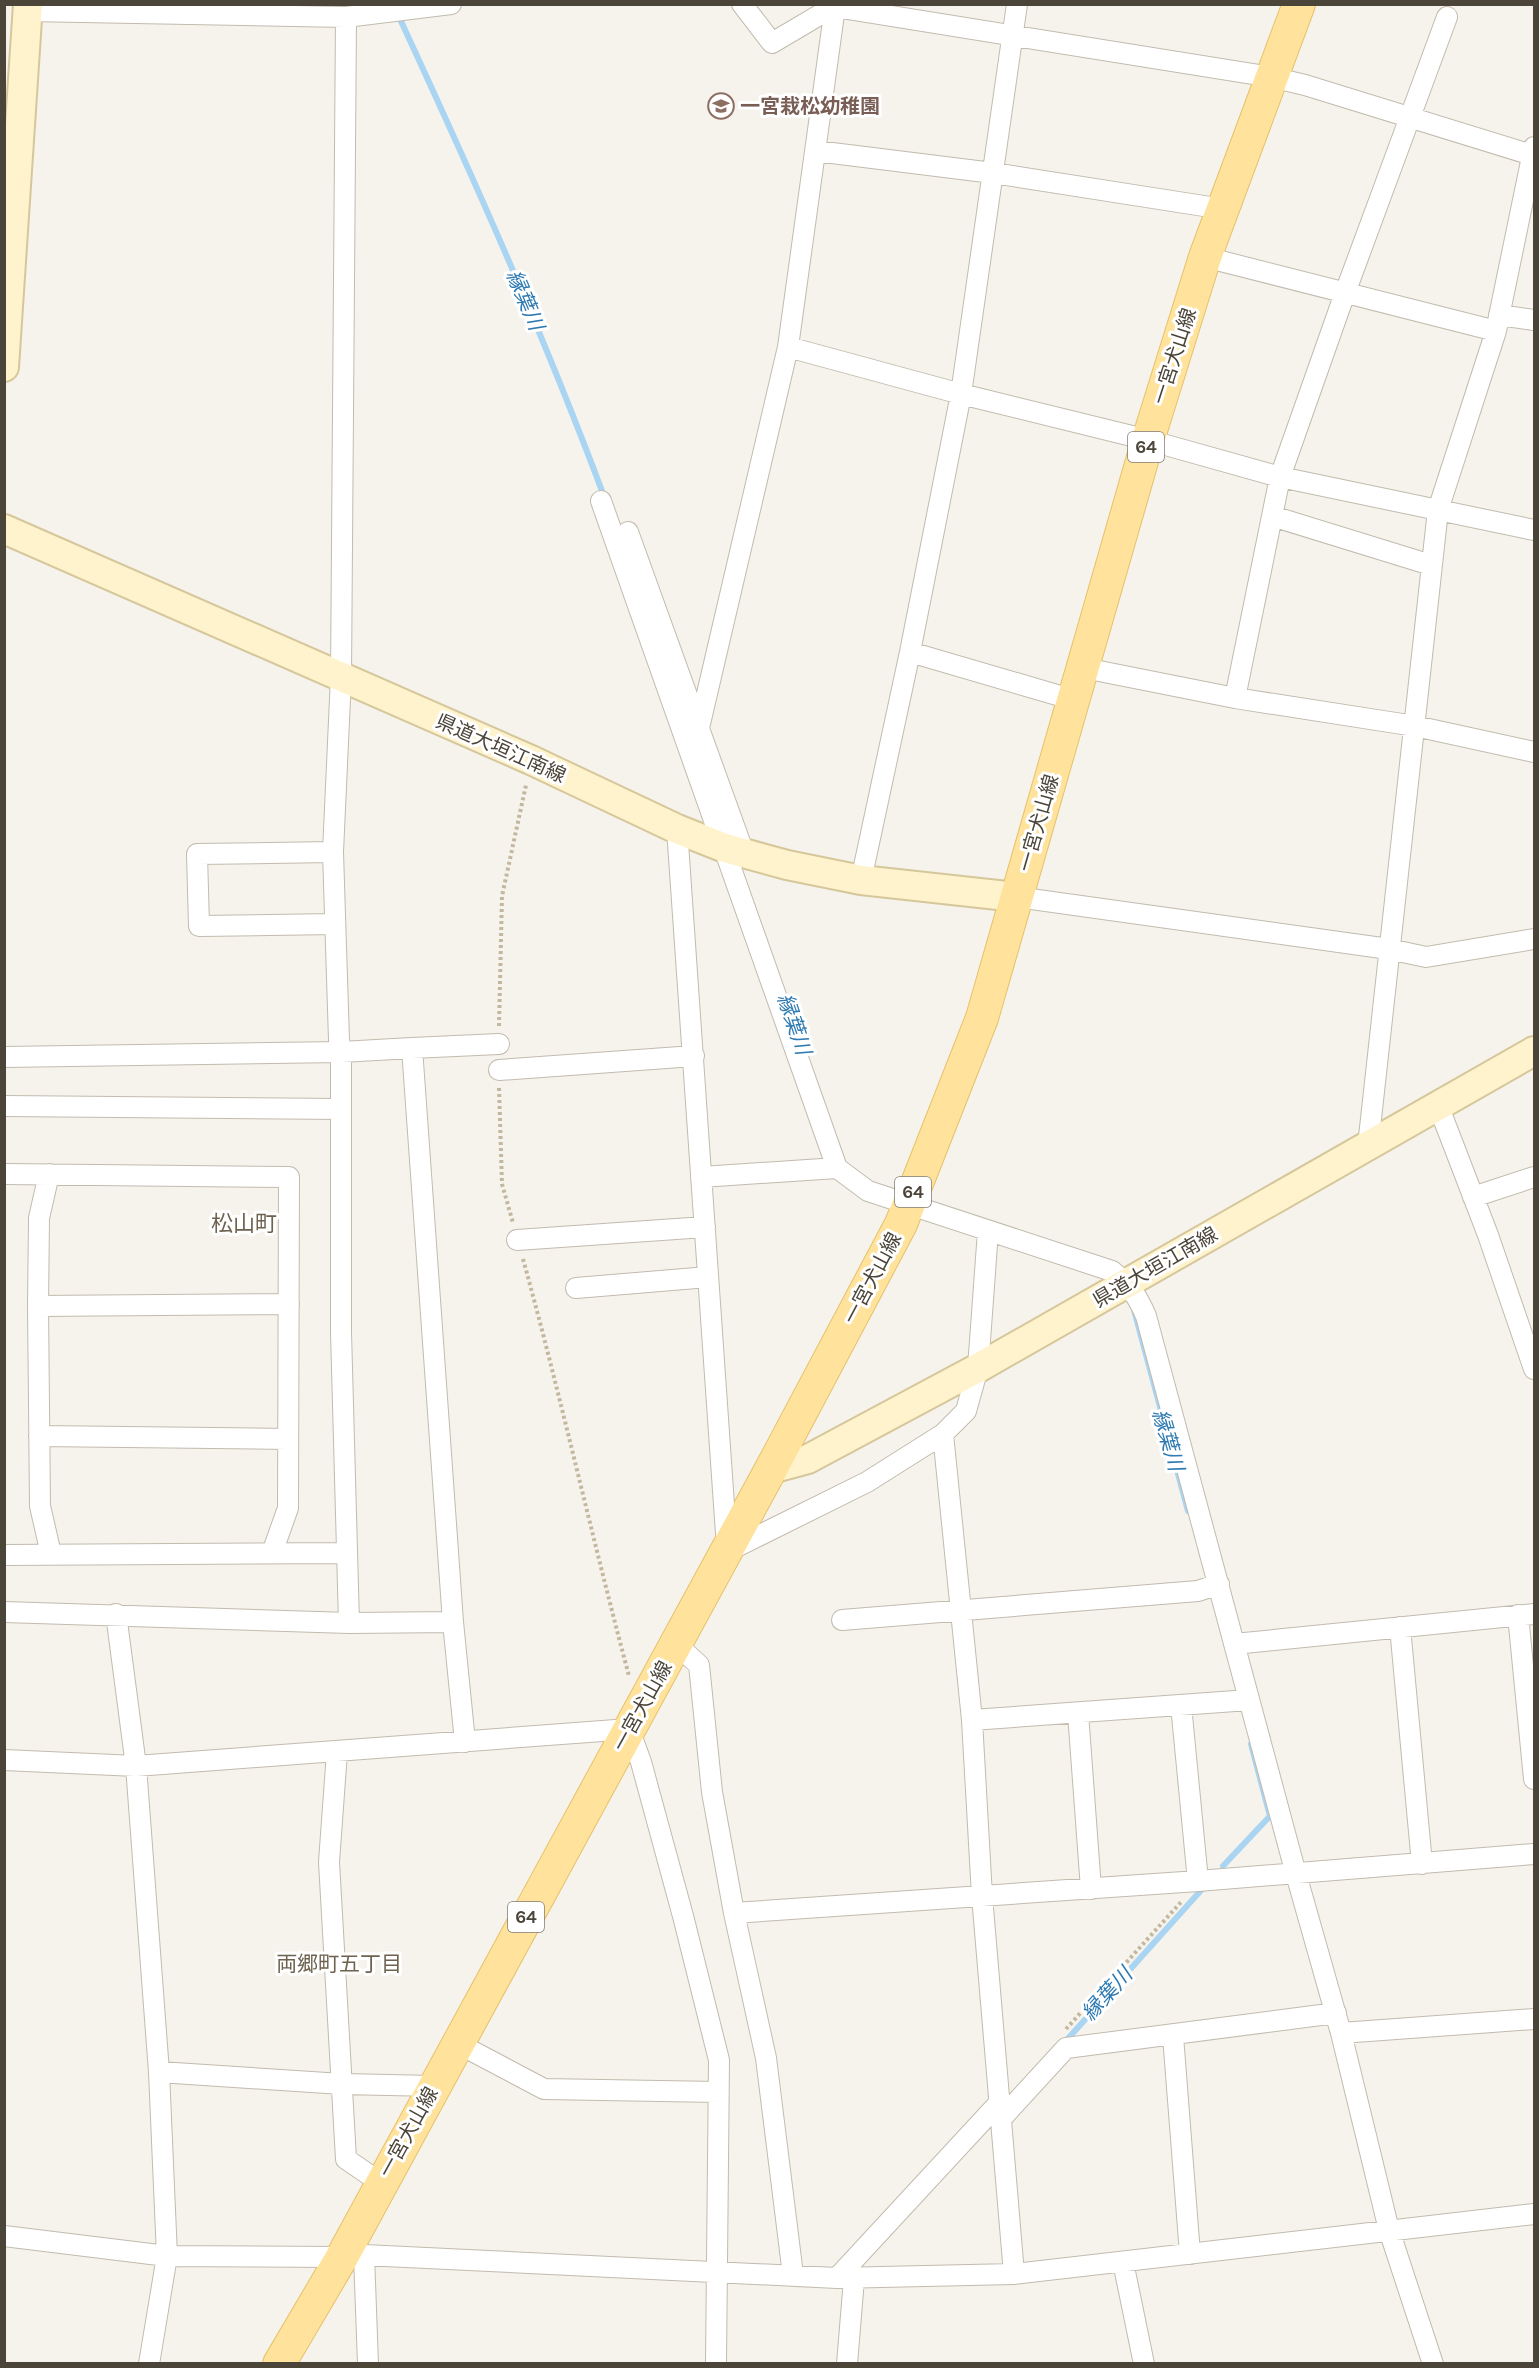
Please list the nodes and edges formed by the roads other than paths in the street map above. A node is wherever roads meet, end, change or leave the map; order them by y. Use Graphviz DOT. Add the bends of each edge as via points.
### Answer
graph roads {
  1 [pos="451,4"];
  2 [pos="742,4"];
  3 [pos="1017,4"];
  4 [pos="1299,4"];
  5 [pos="836,6"];
  6 [pos="28,8"];
  7 [pos="346,17"];
  8 [pos="1447,17"];
  9 [pos="1012,36"];
  10 [pos="1271,77"];
  11 [pos="1410,118"];
  12 [pos="816,151"];
  13 [pos="1533,151"];
  14 [pos="993,173"];
  15 [pos="1223,209"];
  16 [pos="1205,257"];
  17 [pos="1346,293"];
  18 [pos="1534,320"];
  19 [pos="1497,323"];
  20 [pos="788,347"];
  21 [pos="4,367"];
  22 [pos="961,394"];
  23 [pos="1148,440"];
  24 [pos="1280,477"];
  25 [pos="601,501"];
  26 [pos="1438,510"];
  27 [pos="1272,516"];
  28 [pos="4,529"];
  29 [pos="1534,530"];
  30 [pos="628,532"];
  31 [pos="1431,565"];
  32 [pos="644,600"];
  33 [pos="910,652"];
  34 [pos="1084,668"];
  35 [pos="341,677"];
  36 [pos="1235,698"];
  37 [pos="1074,700"];
  38 [pos="689,724"];
  39 [pos="1415,726"];
  40 [pos="1534,752"];
  41 [pos="678,830"];
  42 [pos="333,852"];
  43 [pos="735,852"];
  44 [pos="861,880"];
  45 [pos="1016,897"];
  46 [pos="335,924"];
  47 [pos="1534,939"];
  48 [pos="1389,949"];
  49 [pos="499,1044"];
  50 [pos="411,1048"];
  51 [pos="1534,1051"];
  52 [pos="341,1052"];
  53 [pos="694,1056"];
  54 [pos="4,1057"];
  55 [pos="499,1070"];
  56 [pos="1438,1105"];
  57 [pos="4,1106"];
  58 [pos="342,1109"];
  59 [pos="1368,1146"];
  60 [pos="837,1168"];
  61 [pos="4,1174"];
  62 [pos="49,1174"];
  63 [pos="701,1177"];
  64 [pos="1534,1177"];
  65 [pos="1473,1197"];
  66 [pos="908,1205"];
  67 [pos="705,1227"];
  68 [pos="988,1231"];
  69 [pos="517,1240"];
  70 [pos="708,1277"];
  71 [pos="1127,1283"];
  72 [pos="576,1288"];
  73 [pos="289,1304"];
  74 [pos="38,1306"];
  75 [pos="978,1368"];
  76 [pos="1534,1369"];
  77 [pos="943,1434"];
  78 [pos="39,1436"];
  79 [pos="288,1439"];
  80 [pos="771,1469"];
  81 [pos="725,1551"];
  82 [pos="272,1553"];
  83 [pos="347,1553"];
  84 [pos="51,1554"];
  85 [pos="4,1555"];
  86 [pos="1219,1584"];
  87 [pos="962,1610"];
  88 [pos="4,1612"];
  89 [pos="116,1614"];
  90 [pos="1526,1614"];
  91 [pos="842,1620"];
  92 [pos="453,1622"];
  93 [pos="349,1623"];
  94 [pos="1400,1627"];
  95 [pos="676,1644"];
  96 [pos="1234,1644"];
  97 [pos="1249,1700"];
  98 [pos="1181,1705"];
  99 [pos="1078,1713"];
  100 [pos="972,1720"];
  101 [pos="629,1729"];
  102 [pos="465,1742"];
  103 [pos="337,1752"];
  104 [pos="4,1760"];
  105 [pos="136,1766"];
  106 [pos="1534,1779"];
  107 [pos="1534,1854"];
  108 [pos="1422,1864"];
  109 [pos="1296,1874"];
  110 [pos="1199,1881"];
  111 [pos="1091,1889"];
  112 [pos="982,1896"];
  113 [pos="734,1913"];
  114 [pos="1336,2013"];
  115 [pos="1534,2019"];
  116 [pos="1341,2033"];
  117 [pos="1173,2036"];
  118 [pos="457,2043"];
  119 [pos="159,2072"];
  120 [pos="342,2084"];
  121 [pos="434,2086"];
  122 [pos="718,2091"];
  123 [pos="999,2112"];
  124 [pos="381,2183"];
  125 [pos="1534,2214"];
  126 [pos="1389,2230"];
  127 [pos="4,2236"];
  128 [pos="1190,2254"];
  129 [pos="166,2256"];
  130 [pos="353,2256"];
  131 [pos="1123,2262"];
  132 [pos="718,2271"];
  133 [pos="1014,2274"];
  134 [pos="793,2275"];
  135 [pos="845,2278"];
  136 [pos="149,2364"];
  137 [pos="279,2364"];
  138 [pos="368,2364"];
  139 [pos="716,2364"];
  140 [pos="847,2364"];
  141 [pos="1144,2364"];
  142 [pos="1433,2364"];
  1 -- 7 [label="street"];
  2 -- 5 [label="street" via="772,43"];
  3 -- 9 [label="street"];
  4 -- 10 [label="main road, 一宮犬山線 / 64"];
  5 -- 9 [label="street"];
  5 -- 12 [label="street"];
  6 -- 7 [label="street"];
  6 -- 21 [label="main road"];
  7 -- 35 [label="street"];
  8 -- 11 [label="street"];
  9 -- 10 [label="street"];
  9 -- 14 [label="street"];
  10 -- 11 [label="street"];
  10 -- 15 [label="main road, 一宮犬山線 / 64"];
  11 -- 13 [label="street"];
  11 -- 17 [label="street"];
  12 -- 14 [label="street"];
  12 -- 20 [label="street"];
  13 -- 19 [label="street"];
  14 -- 15 [label="street"];
  14 -- 22 [label="street"];
  15 -- 16 [label="main road, 一宮犬山線 / 64"];
  16 -- 17 [label="street"];
  16 -- 23 [label="main road, 一宮犬山線 / 64"];
  17 -- 19 [label="street"];
  17 -- 24 [label="street"];
  18 -- 19 [label="street"];
  19 -- 26 [label="street"];
  20 -- 22 [label="street"];
  20 -- 38 [label="street"];
  22 -- 23 [label="street"];
  22 -- 33 [label="street"];
  23 -- 24 [label="street"];
  23 -- 34 [label="main road, 一宮犬山線 / 64"];
  24 -- 26 [label="street"];
  24 -- 27 [label="street"];
  25 -- 32 [label="street"];
  26 -- 29 [label="street"];
  26 -- 31 [label="street"];
  27 -- 31 [label="street"];
  27 -- 36 [label="street"];
  28 -- 35 [label="main road, 県道大垣江南線"];
  30 -- 32 [label="street"];
  31 -- 39 [label="street"];
  32 -- 38 [label="street"];
  33 -- 37 [label="street"];
  33 -- 44 [label="street"];
  34 -- 36 [label="street"];
  34 -- 37 [label="main road, 一宮犬山線 / 64"];
  35 -- 41 [label="main road, 県道大垣江南線"];
  35 -- 42 [label="street"];
  36 -- 39 [label="street"];
  37 -- 45 [label="main road, 一宮犬山線 / 64"];
  38 -- 43 [label="street"];
  39 -- 40 [label="street"];
  39 -- 48 [label="street"];
  41 -- 43 [label="main road, 県道大垣江南線"];
  41 -- 53 [label="street"];
  42 -- 46 [label="street"];
  42 -- 46 [label="street" via="197,854 199,927"];
  43 -- 44 [label="main road, 県道大垣江南線"];
  43 -- 60 [label="street"];
  44 -- 45 [label="main road, 県道大垣江南線"];
  45 -- 48 [label="street"];
  45 -- 66 [label="main road, 一宮犬山線 / 64" via="982,1018"];
  46 -- 52 [label="street"];
  47 -- 48 [label="street" via="1426,957"];
  48 -- 59 [label="street"];
  49 -- 50 [label="street"];
  50 -- 52 [label="street"];
  50 -- 92 [label="street"];
  51 -- 56 [label="main road, 県道大垣江南線"];
  52 -- 54 [label="street"];
  52 -- 58 [label="street"];
  53 -- 55 [label="street"];
  53 -- 63 [label="street"];
  56 -- 59 [label="main road, 県道大垣江南線"];
  56 -- 65 [label="street"];
  57 -- 58 [label="street"];
  58 -- 83 [label="street" via="341,1332"];
  59 -- 71 [label="main road, 県道大垣江南線"];
  60 -- 63 [label="street"];
  60 -- 66 [label="street" via="868,1191"];
  61 -- 62 [label="street"];
  62 -- 73 [label="street" via="289,1177"];
  62 -- 74 [label="street" via="39,1218"];
  63 -- 67 [label="street"];
  64 -- 65 [label="street"];
  65 -- 76 [label="street"];
  66 -- 68 [label="street"];
  66 -- 80 [label="main road, 一宮犬山線 / 64"];
  67 -- 69 [label="street"];
  67 -- 70 [label="street"];
  68 -- 71 [label="street" via="1112,1271"];
  68 -- 75 [label="street"];
  70 -- 72 [label="street"];
  70 -- 81 [label="street"];
  71 -- 75 [label="main road, 県道大垣江南線"];
  71 -- 86 [label="street" via="1138,1296 1146,1316"];
  73 -- 74 [label="street"];
  73 -- 79 [label="street"];
  74 -- 78 [label="street"];
  75 -- 77 [label="street" via="966,1411"];
  75 -- 80 [label="main road, 県道大垣江南線" via="808,1459"];
  77 -- 81 [label="street" via="867,1482"];
  77 -- 87 [label="street"];
  78 -- 79 [label="street"];
  78 -- 84 [label="street" via="40,1506"];
  79 -- 82 [label="street" via="288,1508"];
  80 -- 81 [label="main road, 一宮犬山線 / 64"];
  81 -- 95 [label="main road, 一宮犬山線 / 64"];
  82 -- 83 [label="street"];
  82 -- 84 [label="street"];
  83 -- 93 [label="street"];
  84 -- 85 [label="street"];
  86 -- 87 [label="street" via="1198,1591"];
  86 -- 96 [label="street"];
  87 -- 91 [label="street"];
  87 -- 100 [label="street"];
  88 -- 89 [label="street"];
  89 -- 93 [label="street"];
  89 -- 105 [label="street"];
  90 -- 94 [label="street"];
  90 -- 106 [label="street"];
  92 -- 93 [label="street"];
  92 -- 102 [label="street"];
  94 -- 96 [label="street"];
  94 -- 108 [label="street"];
  95 -- 101 [label="main road, 一宮犬山線 / 64"];
  95 -- 113 [label="street" via="699,1665 712,1792"];
  96 -- 97 [label="street"];
  97 -- 98 [label="street"];
  97 -- 109 [label="street"];
  98 -- 99 [label="street"];
  98 -- 110 [label="street"];
  99 -- 100 [label="street"];
  99 -- 111 [label="street"];
  100 -- 112 [label="street"];
  101 -- 102 [label="street"];
  101 -- 118 [label="main road, 一宮犬山線 / 64"];
  101 -- 122 [label="street" via="680,1905 719,2060"];
  102 -- 103 [label="street"];
  103 -- 105 [label="street"];
  103 -- 120 [label="street" via="329,1862"];
  104 -- 105 [label="street"];
  105 -- 119 [label="street"];
  107 -- 108 [label="street"];
  108 -- 109 [label="street"];
  109 -- 110 [label="street"];
  109 -- 114 [label="street"];
  110 -- 111 [label="street"];
  111 -- 112 [label="street"];
  112 -- 113 [label="street"];
  112 -- 123 [label="street"];
  113 -- 134 [label="street" via="766,2058"];
  114 -- 116 [label="street"];
  114 -- 117 [label="street"];
  115 -- 116 [label="street"];
  116 -- 126 [label="street"];
  117 -- 123 [label="street" via="1066,2048"];
  117 -- 128 [label="street"];
  118 -- 121 [label="main road, 一宮犬山線 / 64"];
  118 -- 122 [label="street" via="544,2089"];
  119 -- 120 [label="street"];
  119 -- 129 [label="street"];
  120 -- 121 [label="street"];
  120 -- 124 [label="street" via="346,2159"];
  121 -- 124 [label="main road, 一宮犬山線 / 64"];
  122 -- 132 [label="street"];
  123 -- 133 [label="street"];
  123 -- 135 [label="street"];
  124 -- 130 [label="main road, 一宮犬山線 / 64"];
  125 -- 126 [label="street"];
  126 -- 128 [label="street"];
  126 -- 142 [label="street"];
  127 -- 129 [label="street"];
  128 -- 131 [label="street"];
  129 -- 130 [label="street"];
  129 -- 136 [label="street"];
  130 -- 132 [label="street"];
  130 -- 137 [label="main road, 一宮犬山線 / 64"];
  130 -- 138 [label="street"];
  131 -- 133 [label="street"];
  131 -- 141 [label="street"];
  132 -- 134 [label="street"];
  132 -- 139 [label="street"];
  133 -- 135 [label="street"];
  134 -- 135 [label="street"];
  135 -- 140 [label="street"];
}
